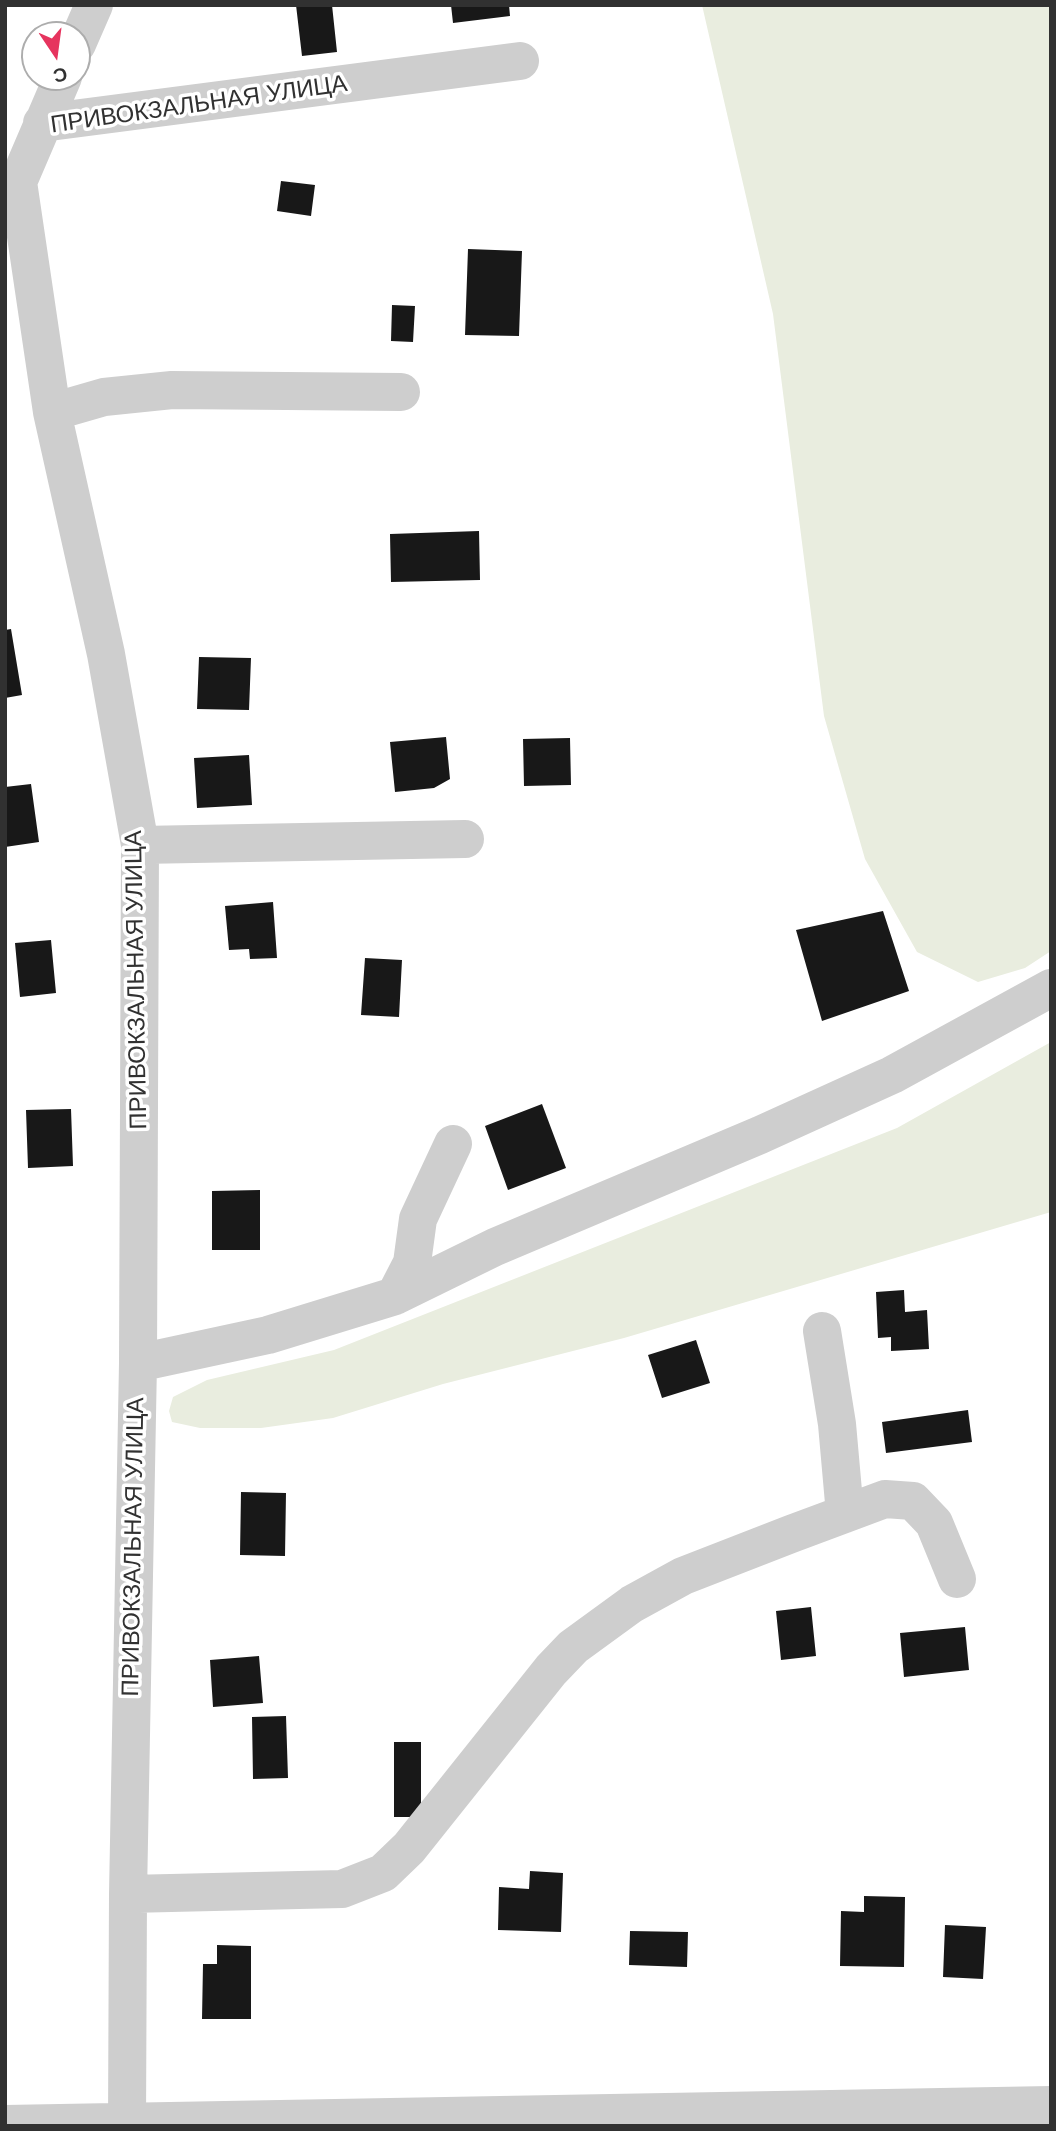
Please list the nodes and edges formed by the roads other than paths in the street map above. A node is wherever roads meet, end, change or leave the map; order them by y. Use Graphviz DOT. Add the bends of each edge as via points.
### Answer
graph roads {
  1 [pos="520,61"];
  2 [pos="57,91"];
  3 [pos="43,123"];
  4 [pos="401,392"];
  5 [pos="52,412"];
  6 [pos="465,839"];
  7 [pos="139,845"];
  8 [pos="1051,988"];
  9 [pos="453,1144"];
  10 [pos="395,1296"];
  11 [pos="822,1331"];
  12 [pos="138,1363"];
  13 [pos="845,1514"];
  14 [pos="957,1579"];
  15 [pos="128,1894"];
  16 [pos="1051,2105"];
  17 [pos="830,2118"];
  18 [pos="5,2124"];
  19 [pos="107,2125"];
  1 -- 3 [label="street, ПРИВОКЗАЛЬНАЯ УЛИЦА"];
  2 -- 3 [label="street"];
  3 -- 5 [label="street, ПРИВОКЗАЛЬНАЯ УЛИЦА" via="18,182"];
  4 -- 5 [label="street" via="172,390 104,397"];
  5 -- 7 [label="street, ПРИВОКЗАЛЬНАЯ УЛИЦА" via="106,654"];
  6 -- 7 [label="street"];
  7 -- 12 [label="street, ПРИВОКЗАЛЬНАЯ УЛИЦА"];
  8 -- 10 [label="street" via="892,1076 495,1247"];
  9 -- 10 [label="street" via="418,1219 412,1263"];
  10 -- 12 [label="street" via="268,1335"];
  11 -- 13 [label="street"];
  12 -- 15 [label="street, ПРИВОКЗАЛЬНАЯ УЛИЦА"];
  13 -- 14 [label="street" via="885,1499 913,1501 933,1523"];
  13 -- 15 [label="street" via="683,1576 632,1604 573,1647 409,1848 383,1873 342,1889"];
  15 -- 19 [label="street, ПРИВОКЗАЛЬНАЯ УЛИЦА"];
  16 -- 17 [label="street"];
  17 -- 19 [label="street"];
  18 -- 19 [label="street"];
}
